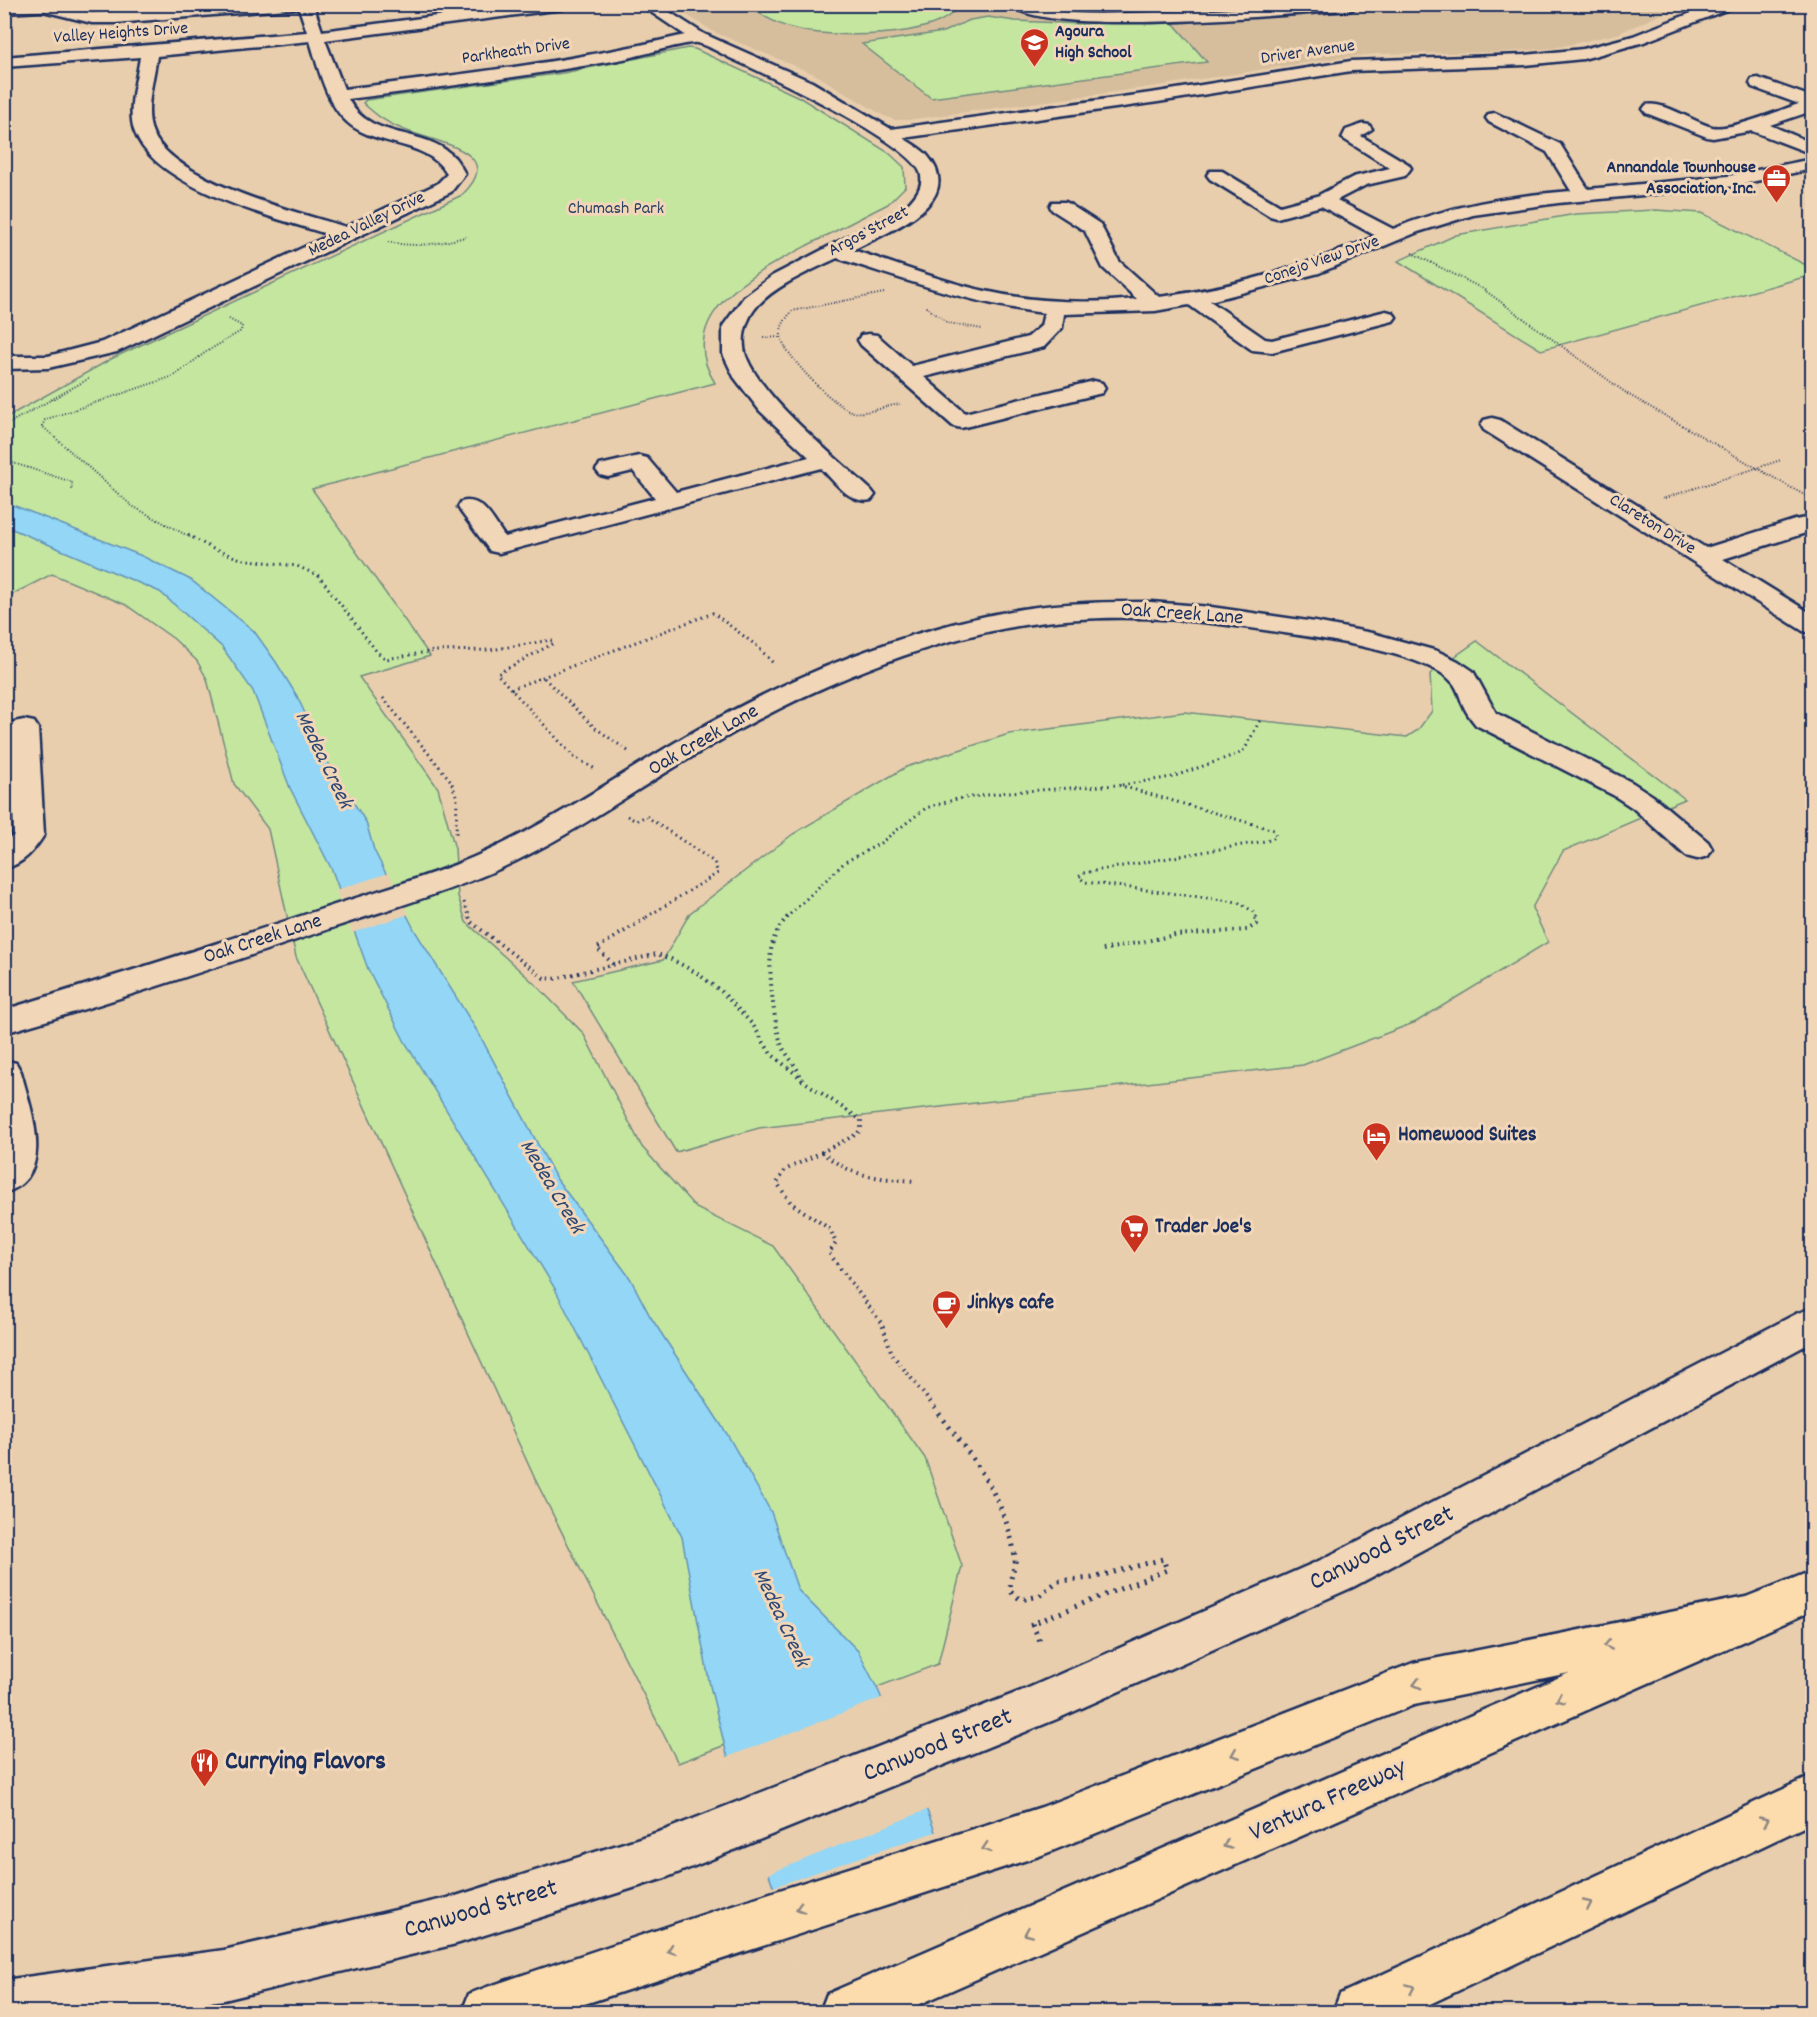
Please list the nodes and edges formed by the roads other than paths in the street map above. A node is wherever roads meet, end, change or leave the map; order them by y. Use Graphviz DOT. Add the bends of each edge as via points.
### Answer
graph roads {
  1 [pos="295,4"];
  2 [pos="305,4"];
  3 [pos="563,4"];
  4 [pos="646,4"];
  5 [pos="1017,4"];
  6 [pos="1729,4"];
  7 [pos="1351,5"];
  8 [pos="4,8"];
  9 [pos="1664,9"];
  10 [pos="115,11"];
  11 [pos="1691,18"];
  12 [pos="317,37"];
  13 [pos="698,37"];
  14 [pos="149,52"];
  15 [pos="4,62"];
  16 [pos="1758,83"];
  17 [pos="338,95"];
  18 [pos="1812,104"];
  19 [pos="1652,109"];
  20 [pos="1495,118"];
  21 [pos="1754,125"];
  22 [pos="1363,129"];
  23 [pos="888,135"];
  24 [pos="1812,149"];
  25 [pos="1812,164"];
  26 [pos="1216,175"];
  27 [pos="1583,196"];
  28 [pos="1324,200"];
  29 [pos="1059,206"];
  30 [pos="349,234"];
  31 [pos="1393,236"];
  32 [pos="834,250"];
  33 [pos="1191,297"];
  34 [pos="1155,305"];
  35 [pos="1055,308"];
  36 [pos="1386,317"];
  37 [pos="869,340"];
  38 [pos="4,363"];
  39 [pos="908,374"];
  40 [pos="1094,388"];
  41 [pos="1492,425"];
  42 [pos="826,460"];
  43 [pos="608,470"];
  44 [pos="864,495"];
  45 [pos="671,501"];
  46 [pos="470,507"];
  47 [pos="1808,524"];
  48 [pos="1703,557"];
  49 [pos="1812,625"];
  50 [pos="24,728"];
  51 [pos="1697,849"];
  52 [pos="4,859"];
  53 [pos="4,1022"];
  54 [pos="4,1072"];
  55 [pos="4,1180"];
  56 [pos="1812,1324"];
  57 [pos="1812,1591"];
  58 [pos="1748,1617"];
  59 [pos="1812,1798"];
  60 [pos="4,2005"];
  61 [pos="487,2013"];
  62 [pos="845,2013"];
  63 [pos="1358,2013"];
  1 -- 10 [label="street"];
  2 -- 12 [label="street, Medea Valley Drive"];
  3 -- 12 [label="street, Valley Heights Drive"];
  4 -- 13 [label="street, Argos Street"];
  5 -- 7 [label="street" via="1031,12 1073,18 1185,16"];
  6 -- 11 [label="street, Driver Avenue"];
  8 -- 10 [label="street" via="43,6 92,18"];
  9 -- 11 [label="street"];
  11 -- 23 [label="street, Driver Avenue" via="1649,36 1583,54 1313,70 1191,92 979,119"];
  12 -- 14 [label="street, Valley Heights Drive"];
  12 -- 17 [label="street, Medea Valley Drive"];
  13 -- 17 [label="street, Parkheath Drive" via="525,72"];
  13 -- 23 [label="street, Argos Street" via="806,86"];
  14 -- 15 [label="street, Valley Heights Drive"];
  14 -- 30 [label="street" via="141,115 144,131 166,160 212,189"];
  16 -- 18 [label="street"];
  17 -- 30 [label="street, Medea Valley Drive" via="350,116 374,132 438,152 451,163 456,174 444,188"];
  18 -- 21 [label="street"];
  19 -- 21 [label="street" via="1713,133"];
  20 -- 27 [label="street" via="1554,148"];
  21 -- 24 [label="street"];
  22 -- 28 [label="street" via="1351,138 1402,168 1399,172 1353,182"];
  23 -- 32 [label="street, Argos Street" via="919,157 929,172 926,197 912,211"];
  25 -- 27 [label="street, Conejo View Drive" via="1716,184"];
  26 -- 28 [label="street" via="1277,212"];
  27 -- 31 [label="street, Conejo View Drive" via="1524,200 1469,210"];
  28 -- 31 [label="street"];
  29 -- 34 [label="street" via="1093,228 1110,264"];
  30 -- 38 [label="street, Medea Valley Drive" via="110,347 48,362"];
  31 -- 33 [label="street, Conejo View Drive" via="1311,269"];
  32 -- 35 [label="street, Conejo View Drive" via="969,293"];
  32 -- 42 [label="street, Argos Street" via="779,280 751,301 734,326 734,354 745,377 768,406"];
  33 -- 34 [label="street, Conejo View Drive"];
  33 -- 36 [label="street" via="1260,345 1272,346"];
  34 -- 35 [label="street, Conejo View Drive"];
  35 -- 39 [label="street" via="1051,328 1036,342"];
  37 -- 39 [label="street"];
  39 -- 40 [label="street" via="961,421"];
  41 -- 48 [label="street, Clareton Drive"];
  42 -- 44 [label="street, Argos Street"];
  42 -- 45 [label="street"];
  43 -- 45 [label="street" via="639,463"];
  45 -- 46 [label="street" via="499,546"];
  47 -- 48 [label="street"];
  48 -- 49 [label="street, Clareton Drive"];
  50 -- 52 [label="street" via="28,835"];
  51 -- 53 [label="street, Oak Creek Lane" via="1623,789 1486,719 1476,708 1465,679 1453,670 1397,648 1224,615 1138,609 1030,616 953,634 852,666 753,710 455,885 269,938"];
  54 -- 55 [label="street" via="20,1134 15,1169"];
  56 -- 60 [label="street, Canwood Street" via="1338,1573 926,1752 700,1841 456,1920 224,1975"];
  57 -- 58 [label="highway, Ventura Freeway"];
  58 -- 61 [label="highway, one-way" via="1413,1684 1042,1831"];
  58 -- 62 [label="highway, Ventura Freeway, one-way"];
  63 -- 59 [label="highway, one-way"];
}
